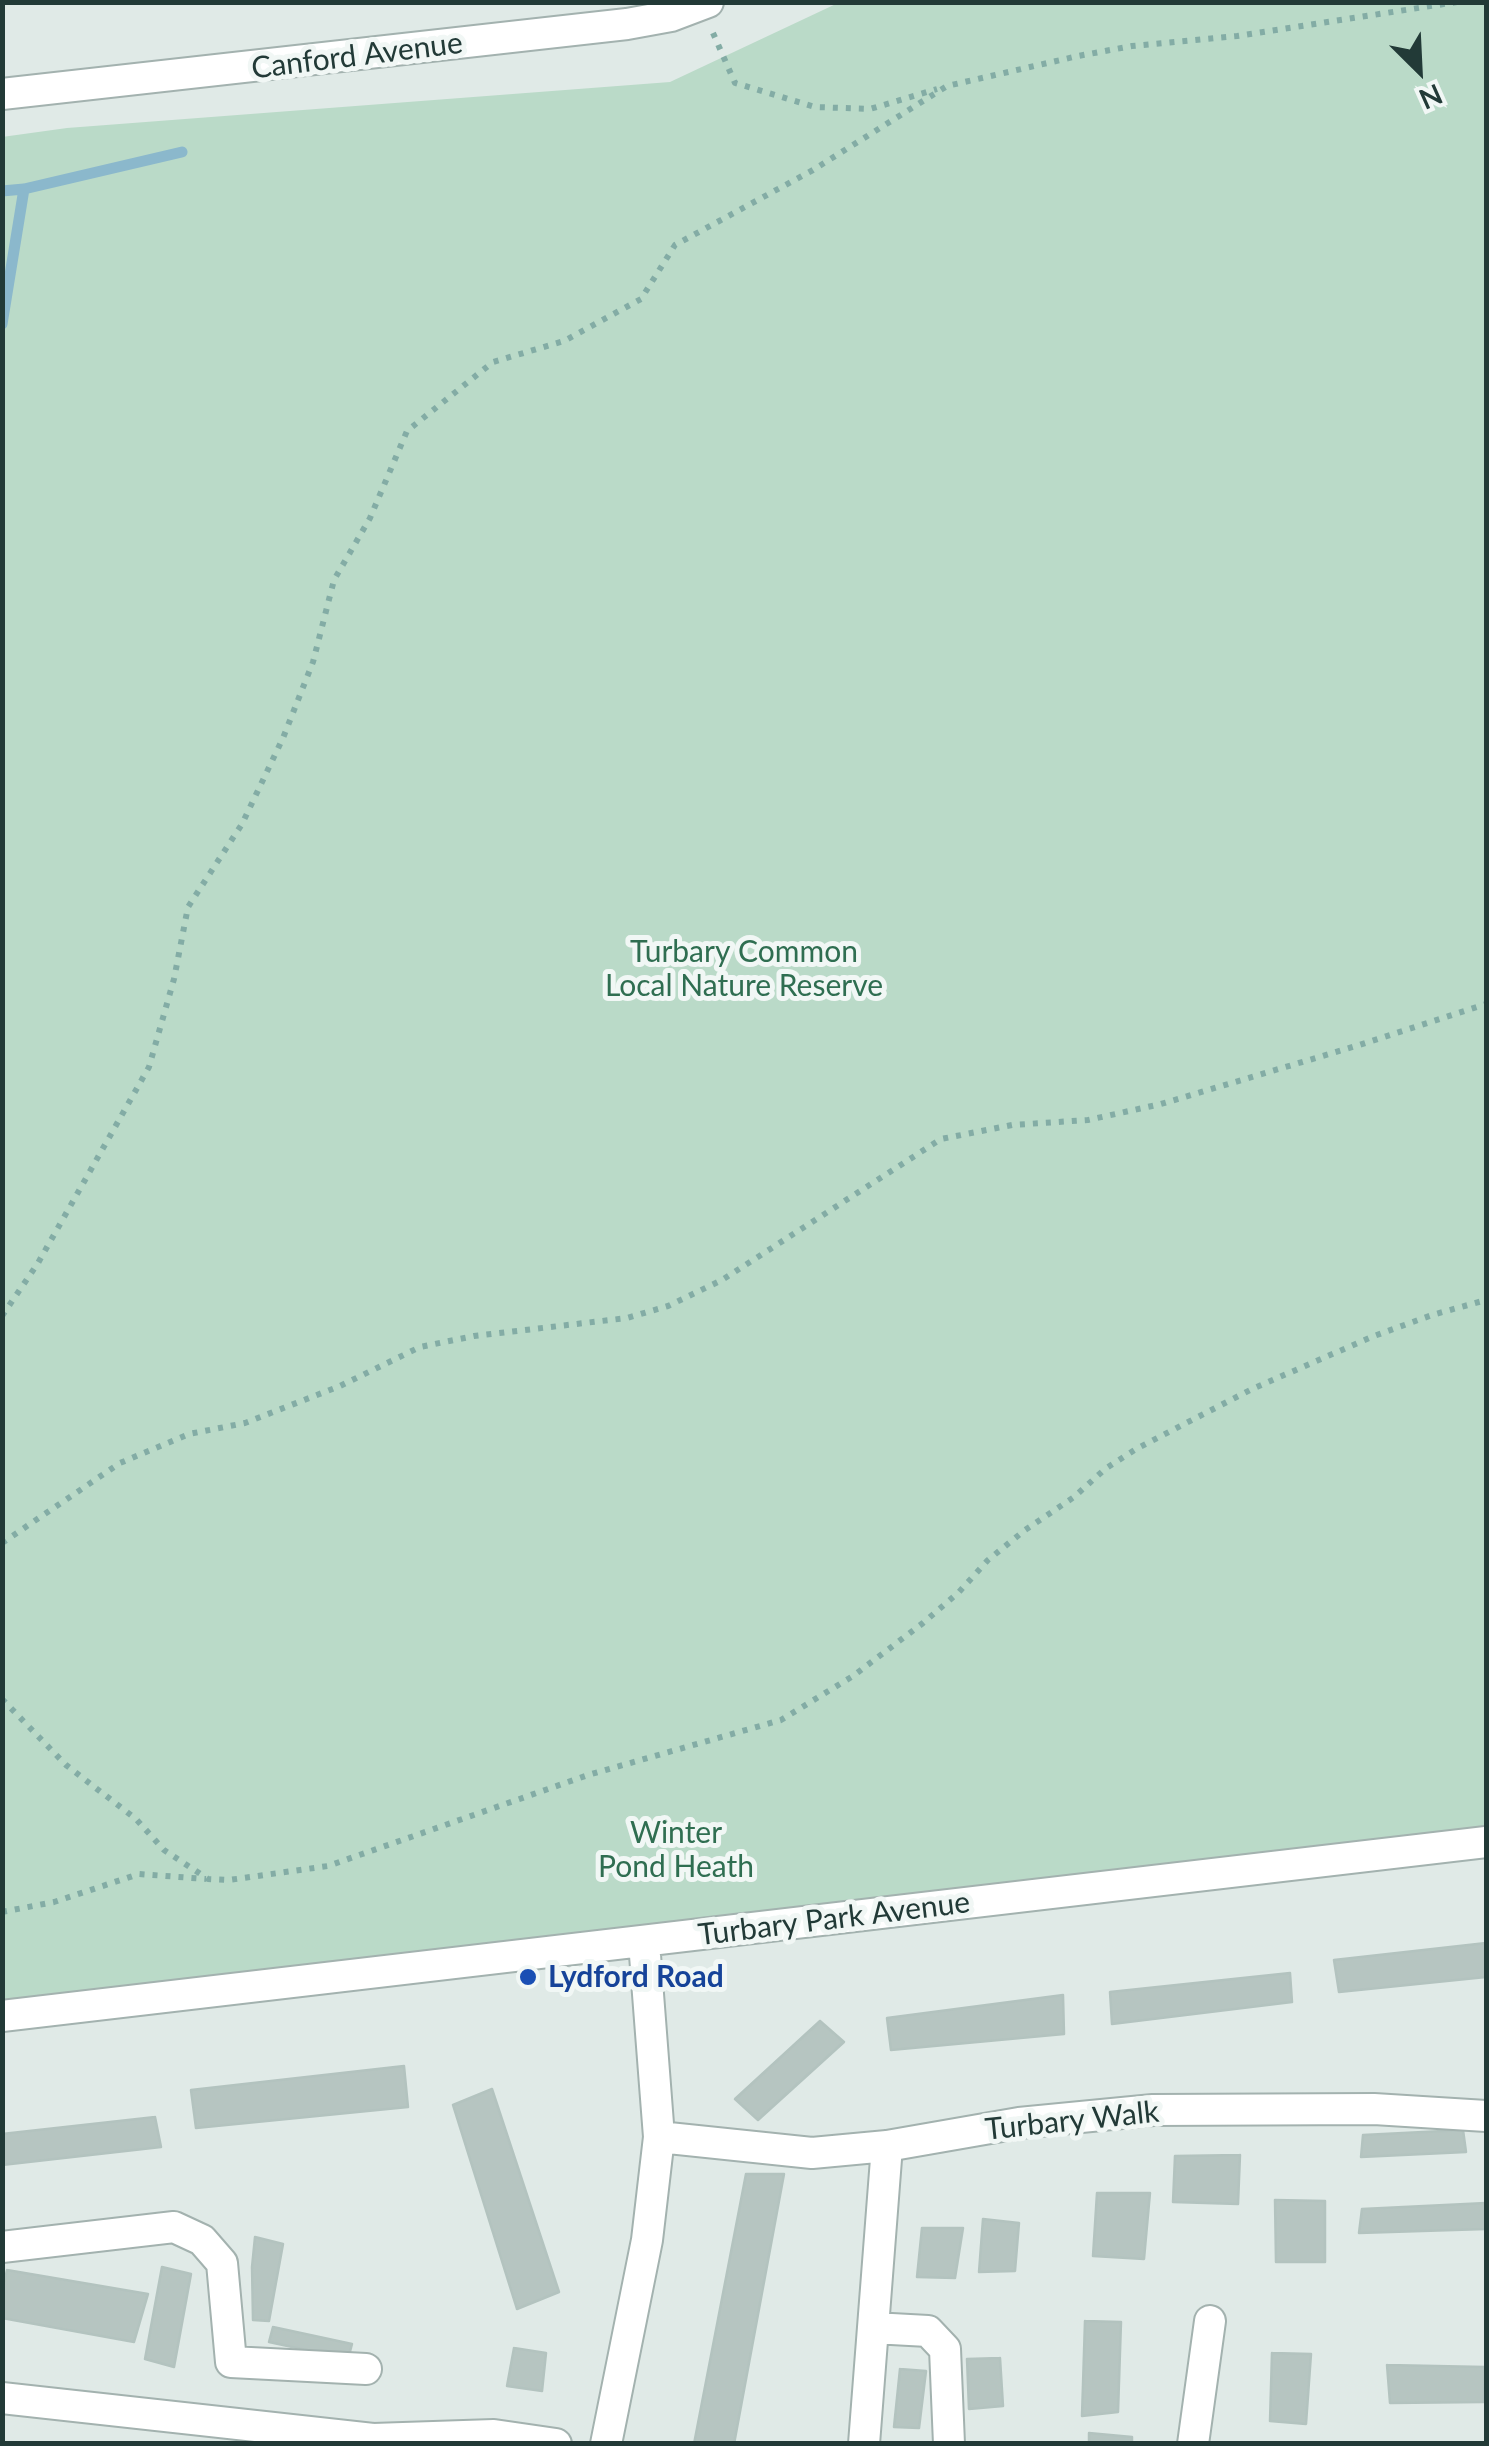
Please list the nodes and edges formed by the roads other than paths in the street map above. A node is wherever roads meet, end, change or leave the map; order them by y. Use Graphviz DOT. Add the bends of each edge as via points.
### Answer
graph roads {
  1 [pos="705,4"];
  2 [pos="2,94"];
  3 [pos="1486,1842"];
  4 [pos="644,1942"];
  5 [pos="2,2016"];
  6 [pos="1486,2116"];
  7 [pos="659,2138"];
  8 [pos="887,2146"];
  9 [pos="2,2247"];
  10 [pos="1210,2321"];
  11 [pos="873,2328"];
  12 [pos="366,2369"];
  13 [pos="2,2398"];
  14 [pos="556,2444"];
  15 [pos="606,2444"];
  16 [pos="864,2444"];
  17 [pos="949,2444"];
  18 [pos="1193,2444"];
  1 -- 2 [label="street, Canford Avenue" via="627,24"];
  3 -- 4 [label="street, Turbary Park Avenue"];
  4 -- 5 [label="street, Turbary Park Avenue"];
  4 -- 7 [label="street"];
  6 -- 8 [label="street, Turbary Walk" via="1374,2108 1153,2110 1019,2123"];
  7 -- 8 [label="street, Turbary Walk" via="812,2152"];
  7 -- 15 [label="street" via="647,2240"];
  8 -- 11 [label="street"];
  9 -- 12 [label="street" via="174,2227 202,2240 222,2263 231,2362"];
  10 -- 18 [label="street"];
  11 -- 16 [label="street"];
  11 -- 17 [label="street" via="928,2331 945,2349"];
  13 -- 14 [label="street" via="373,2439 494,2435"];
}
